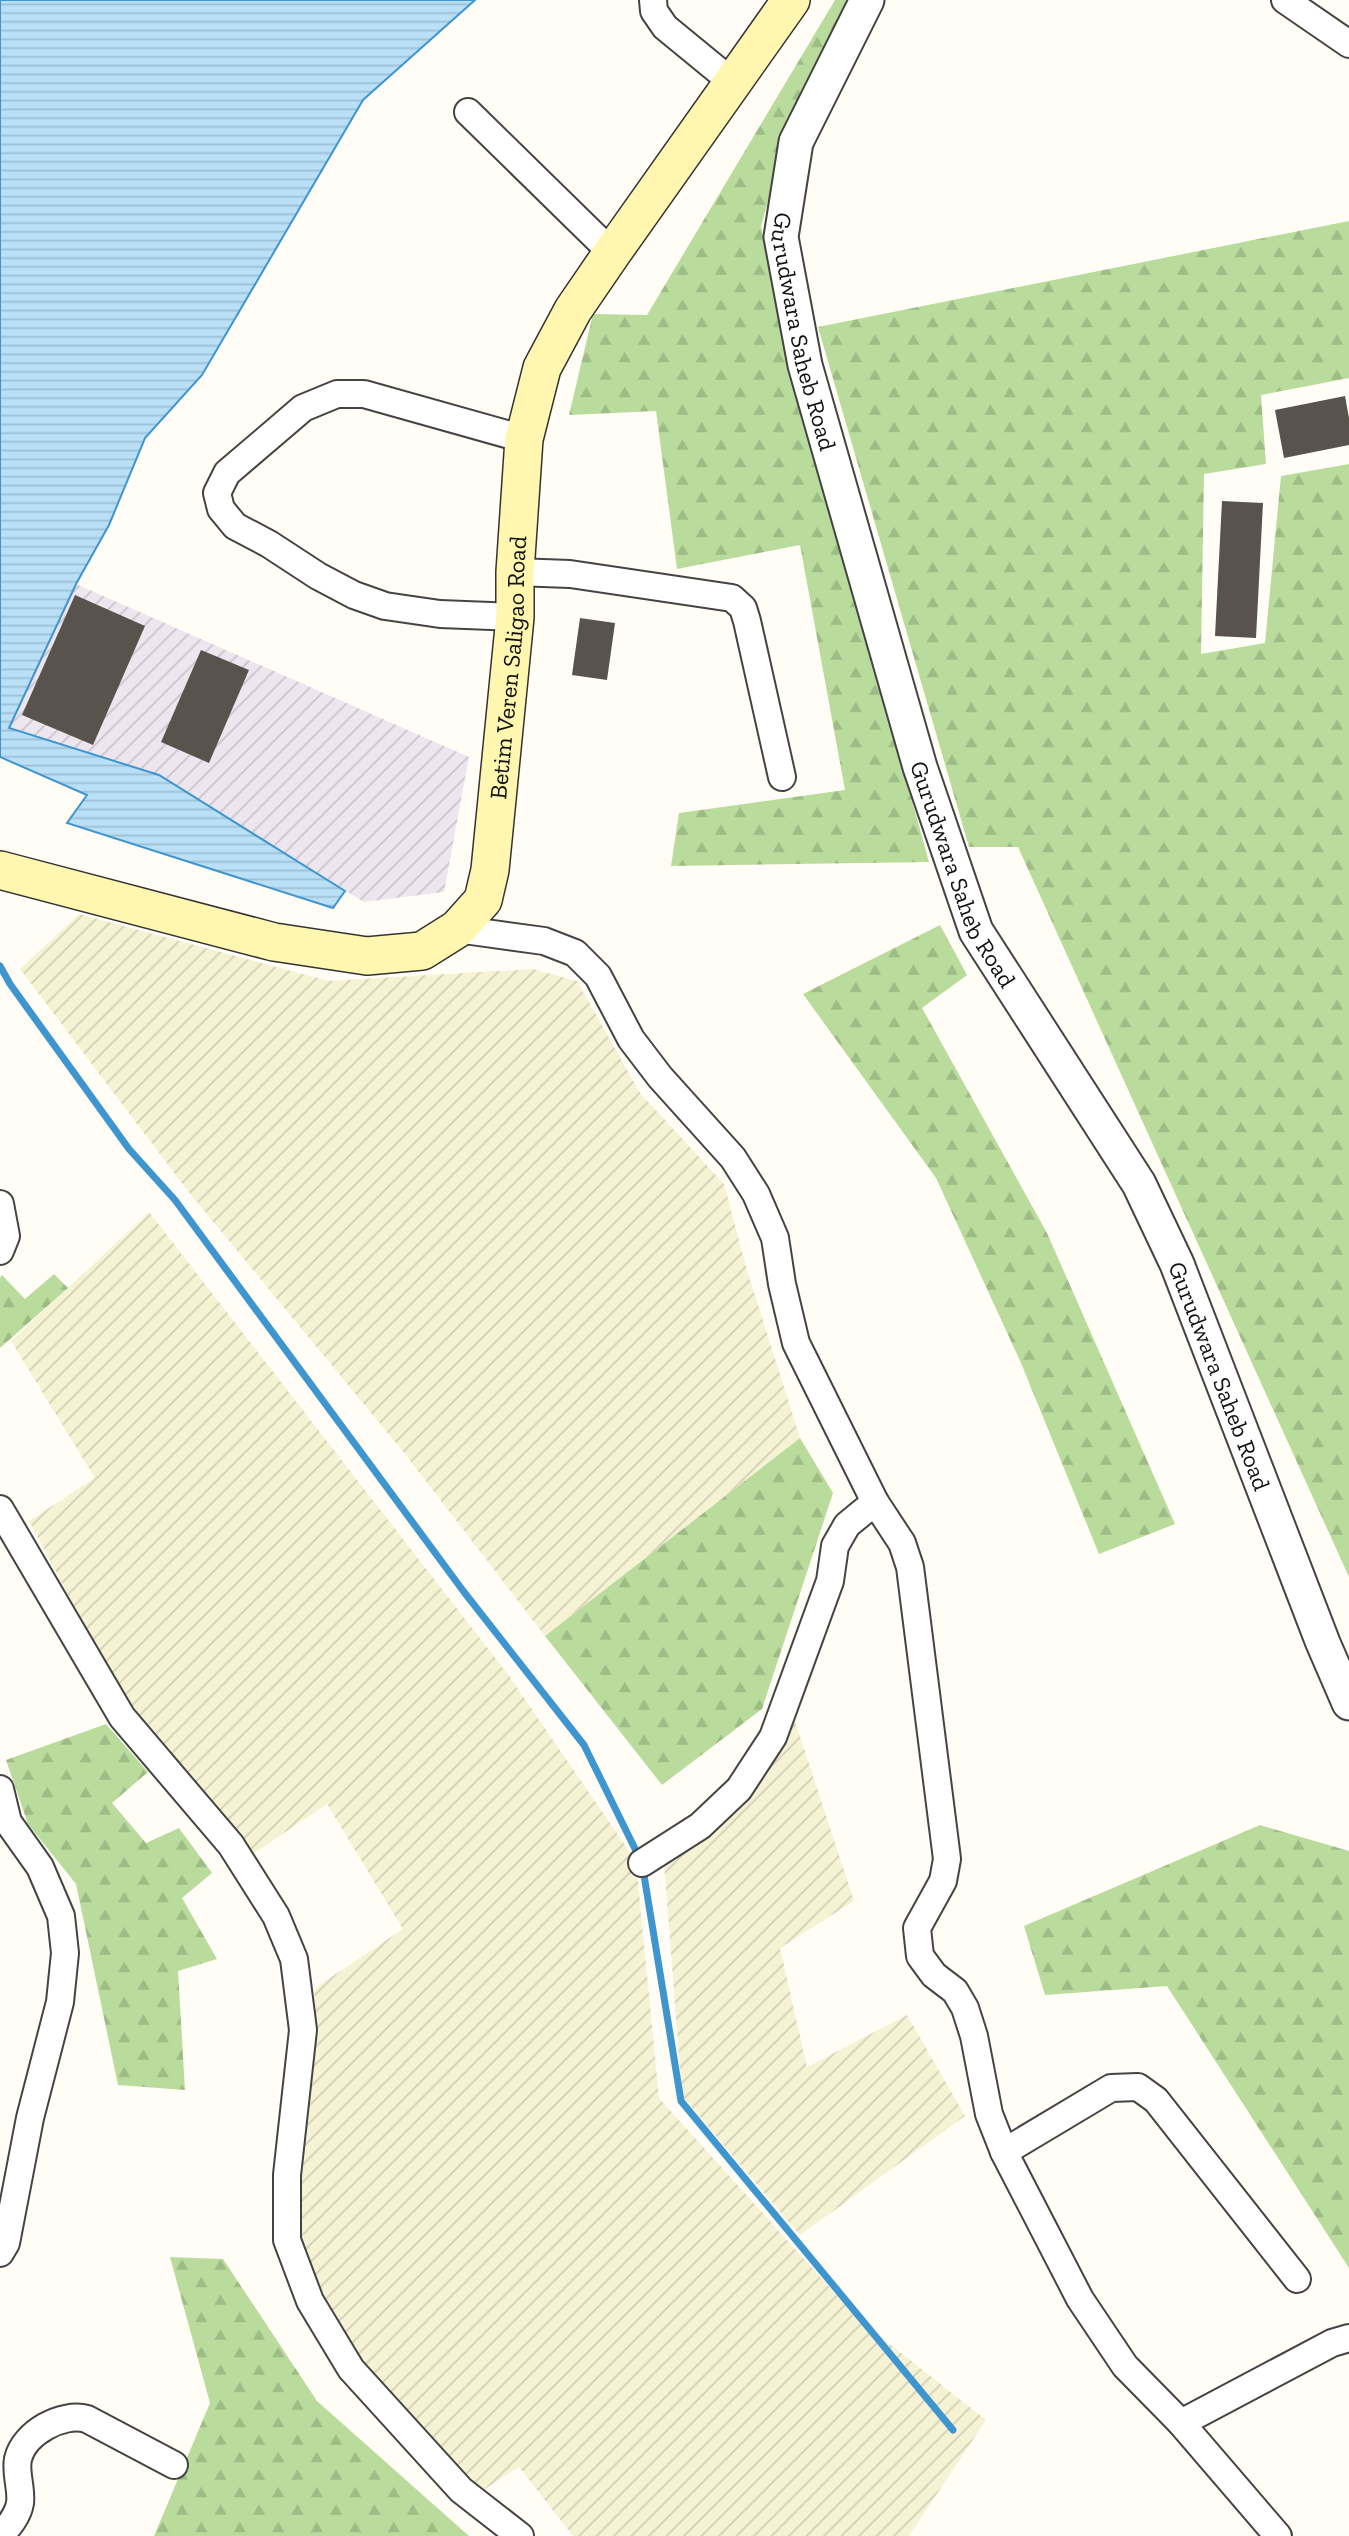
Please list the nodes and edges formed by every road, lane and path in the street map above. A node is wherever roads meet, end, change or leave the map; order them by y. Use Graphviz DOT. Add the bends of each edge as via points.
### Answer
graph roads {
  1 [pos="653,0"];
  2 [pos="791,0"];
  3 [pos="867,0"];
  4 [pos="1285,0"];
  5 [pos="1349,44"];
  6 [pos="732,82"];
  7 [pos="468,112"];
  8 [pos="612,253"];
  9 [pos="524,439"];
  10 [pos="515,572"];
  11 [pos="515,617"];
  12 [pos="782,777"];
  13 [pos="0,870"];
  14 [pos="457,929"];
  15 [pos="0,1204"];
  16 [pos="0,1251"];
  17 [pos="875,1502"];
  18 [pos="0,1509"];
  19 [pos="1349,1703"];
  20 [pos="0,1789"];
  21 [pos="642,1863"];
  22 [pos="1004,2152"];
  23 [pos="0,2253"];
  24 [pos="1297,2279"];
  25 [pos="1349,2338"];
  26 [pos="1181,2423"];
  27 [pos="174,2465"];
  28 [pos="0,2536"];
  29 [pos="520,2536"];
  30 [pos="1278,2536"];
  1 -- 6 [label="street" via="654,11 665,27"];
  2 -- 6 [label="main road, Betim Veren Saligao Road"];
  3 -- 19 [label="street, Gurudwara Saheb Road" via="796,142 781,237 805,365 920,767 976,931 1139,1184 1177,1264"];
  4 -- 5 [label="street"];
  6 -- 8 [label="main road, Betim Veren Saligao Road"];
  7 -- 8 [label="street"];
  8 -- 9 [label="main road, Betim Veren Saligao Road" via="573,310 542,368"];
  9 -- 10 [label="main road, Betim Veren Saligao Road"];
  9 -- 11 [label="street" via="364,394 337,394 303,408 227,473 217,493 221,509 235,526 354,595 415,612"];
  10 -- 11 [label="main road, Betim Veren Saligao Road"];
  10 -- 12 [label="street" via="570,574 732,598 743,608 747,621"];
  11 -- 14 [label="main road, Betim Veren Saligao Road" via="490,870 483,900"];
  13 -- 14 [label="main road, Betim Veren Saligao Road" via="274,942 366,956 422,951"];
  14 -- 17 [label="street" via="544,941 575,953 598,976 631,1039 660,1077 733,1158 756,1194 775,1238 796,1343"];
  15 -- 16 [label="street" via="6,1236"];
  17 -- 21 [label="street" via="847,1525 835,1546 830,1581 774,1737 739,1789 700,1826"];
  17 -- 22 [label="street" via="902,1543 910,1567 947,1859 943,1881 918,1928 920,1956 934,1975 955,1991 965,2008 989,2114"];
  18 -- 29 [label="street" via="122,1717 231,1845 276,1916 293,1959 303,2030 287,2175 287,2240 310,2301 351,2369 461,2490"];
  20 -- 23 [label="street" via="8,1822 40,1867 61,1916 65,1953 60,2002 30,2118 6,2243"];
  22 -- 24 [label="street" via="1111,2088 1138,2087 1156,2100"];
  22 -- 26 [label="street" via="1080,2299 1125,2366"];
  25 -- 26 [label="street"];
  26 -- 30 [label="street"];
  27 -- 28 [label="street" via="87,2419 75,2416 58,2421 22,2448 17,2462 20,2505"];
}
